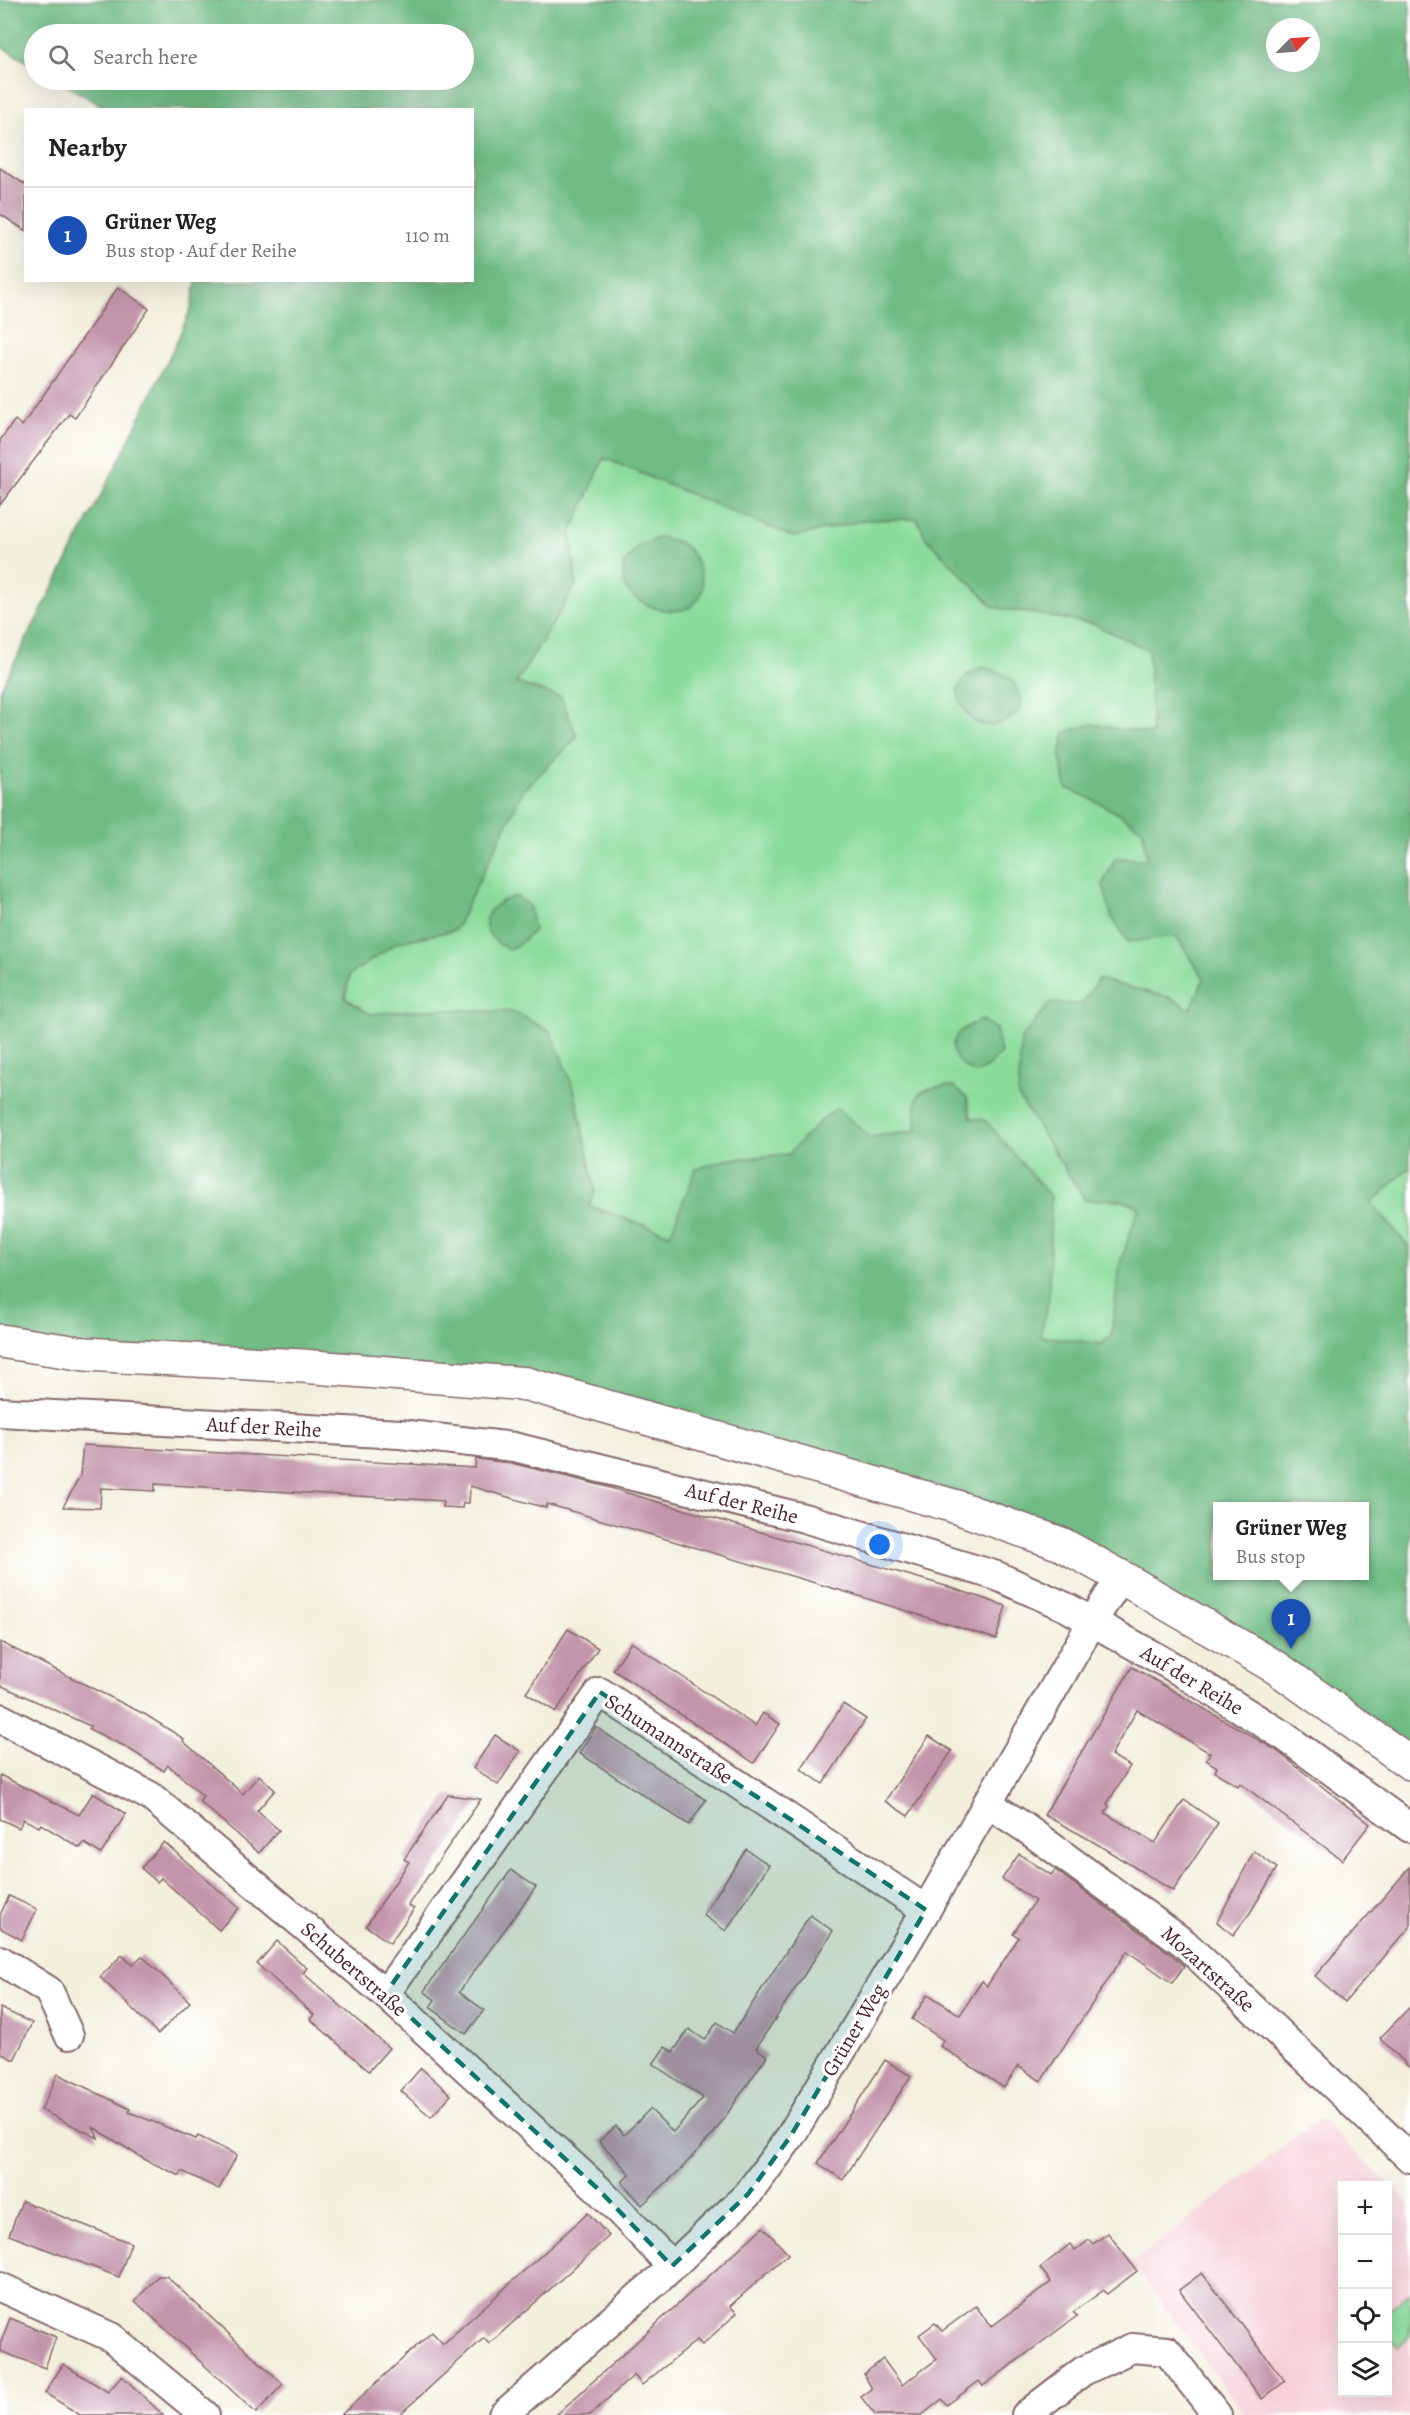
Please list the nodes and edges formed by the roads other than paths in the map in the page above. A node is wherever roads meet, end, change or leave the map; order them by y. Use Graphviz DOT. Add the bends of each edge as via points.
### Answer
graph roads {
  1 [pos="0,1341"];
  2 [pos="0,1412"];
  3 [pos="1121,1577"];
  4 [pos="1092,1622"];
  5 [pos="0,1718"];
  6 [pos="1410,1763"];
  7 [pos="987,1803"];
  8 [pos="1410,1828"];
  9 [pos="926,1910"];
  10 [pos="0,1960"];
  11 [pos="384,1994"];
  12 [pos="69,2035"];
  13 [pos="1410,2158"];
  14 [pos="672,2266"];
  15 [pos="0,2287"];
  16 [pos="205,2415"];
  17 [pos="503,2415"];
  18 [pos="1026,2415"];
  19 [pos="1217,2415"];
  1 -- 3 [label="main road" via="85,1354 527,1384 954,1506 1061,1544"];
  2 -- 4 [label="street, Auf der Reihe" via="400,1434 514,1447 804,1518 997,1576"];
  3 -- 4 [label="street, Grüner Weg"];
  3 -- 6 [label="main road" via="1278,1668"];
  4 -- 7 [label="street, Grüner Weg"];
  4 -- 8 [label="street, Auf der Reihe" via="1284,1736"];
  5 -- 11 [label="street, Schubertstraße" via="150,1796"];
  7 -- 9 [label="street, Grüner Weg"];
  7 -- 13 [label="street, Mozartstraße" via="1184,1943"];
  9 -- 11 [label="street, Schumannstraße" via="600,1692"];
  9 -- 14 [label="street, Grüner Weg" via="789,2137 748,2194"];
  10 -- 12 [label="street" via="49,1991"];
  11 -- 14 [label="street, Schubertstraße" via="597,2188"];
  14 -- 17 [label="street, Grüner Weg"];
  15 -- 16 [label="street" via="111,2337"];
  18 -- 19 [label="street" via="1083,2371 1132,2348 1167,2351"];
}
